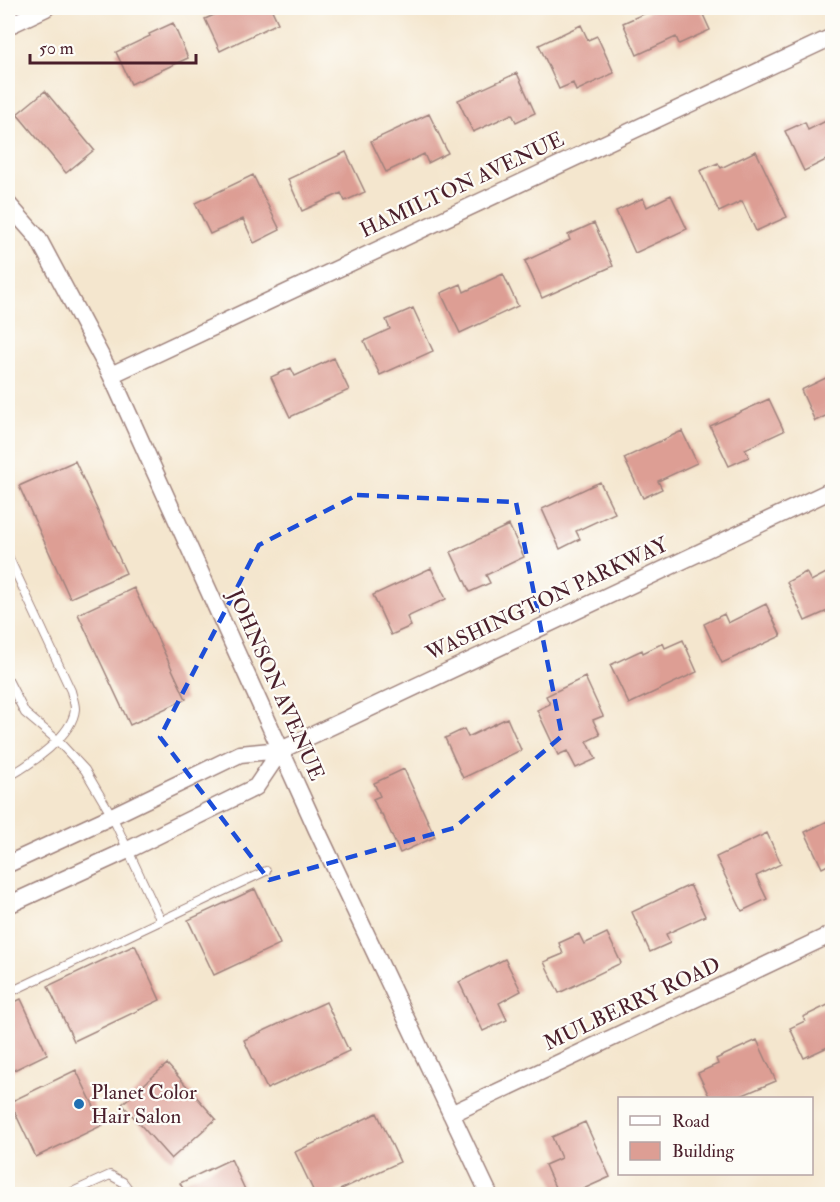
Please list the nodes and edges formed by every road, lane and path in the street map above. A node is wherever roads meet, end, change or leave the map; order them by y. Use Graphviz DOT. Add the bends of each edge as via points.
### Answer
graph roads {
  1 [pos="46,8"];
  2 [pos="8,26"];
  3 [pos="832,37"];
  4 [pos="8,204"];
  5 [pos="111,375"];
  6 [pos="832,490"];
  7 [pos="8,556"];
  8 [pos="8,680"];
  9 [pos="57,740"];
  10 [pos="281,750"];
  11 [pos="8,777"];
  12 [pos="112,816"];
  13 [pos="128,850"];
  14 [pos="8,864"];
  15 [pos="266,871"];
  16 [pos="8,905"];
  17 [pos="161,921"];
  18 [pos="832,934"];
  19 [pos="8,993"];
  20 [pos="451,1114"];
  21 [pos="68,1194"];
  22 [pos="132,1194"];
  23 [pos="489,1194"];
  1 -- 2 [label="street"];
  3 -- 5 [label="street, HAMILTON AVENUE"];
  4 -- 5 [label="street, JOHNSON AVENUE" via="38,238"];
  5 -- 10 [label="street, JOHNSON AVENUE"];
  6 -- 10 [label="street, WASHINGTON PARKWAY"];
  7 -- 9 [label="lane" via="71,691 75,708 72,720"];
  8 -- 9 [label="lane" via="25,713"];
  9 -- 11 [label="lane"];
  9 -- 12 [label="lane" via="85,770"];
  10 -- 12 [label="street, WASHINGTON PARKWAY" via="240,754"];
  10 -- 13 [label="street" via="256,787"];
  10 -- 20 [label="street, JOHNSON AVENUE"];
  12 -- 13 [label="lane"];
  12 -- 14 [label="street, WASHINGTON PARKWAY"];
  13 -- 16 [label="street"];
  13 -- 17 [label="lane"];
  15 -- 17 [label="lane"];
  17 -- 19 [label="lane"];
  18 -- 20 [label="street, MULBERRY ROAD"];
  20 -- 23 [label="street, JOHNSON AVENUE"];
  21 -- 22 [label="lane" via="110,1175 123,1182"];
}
